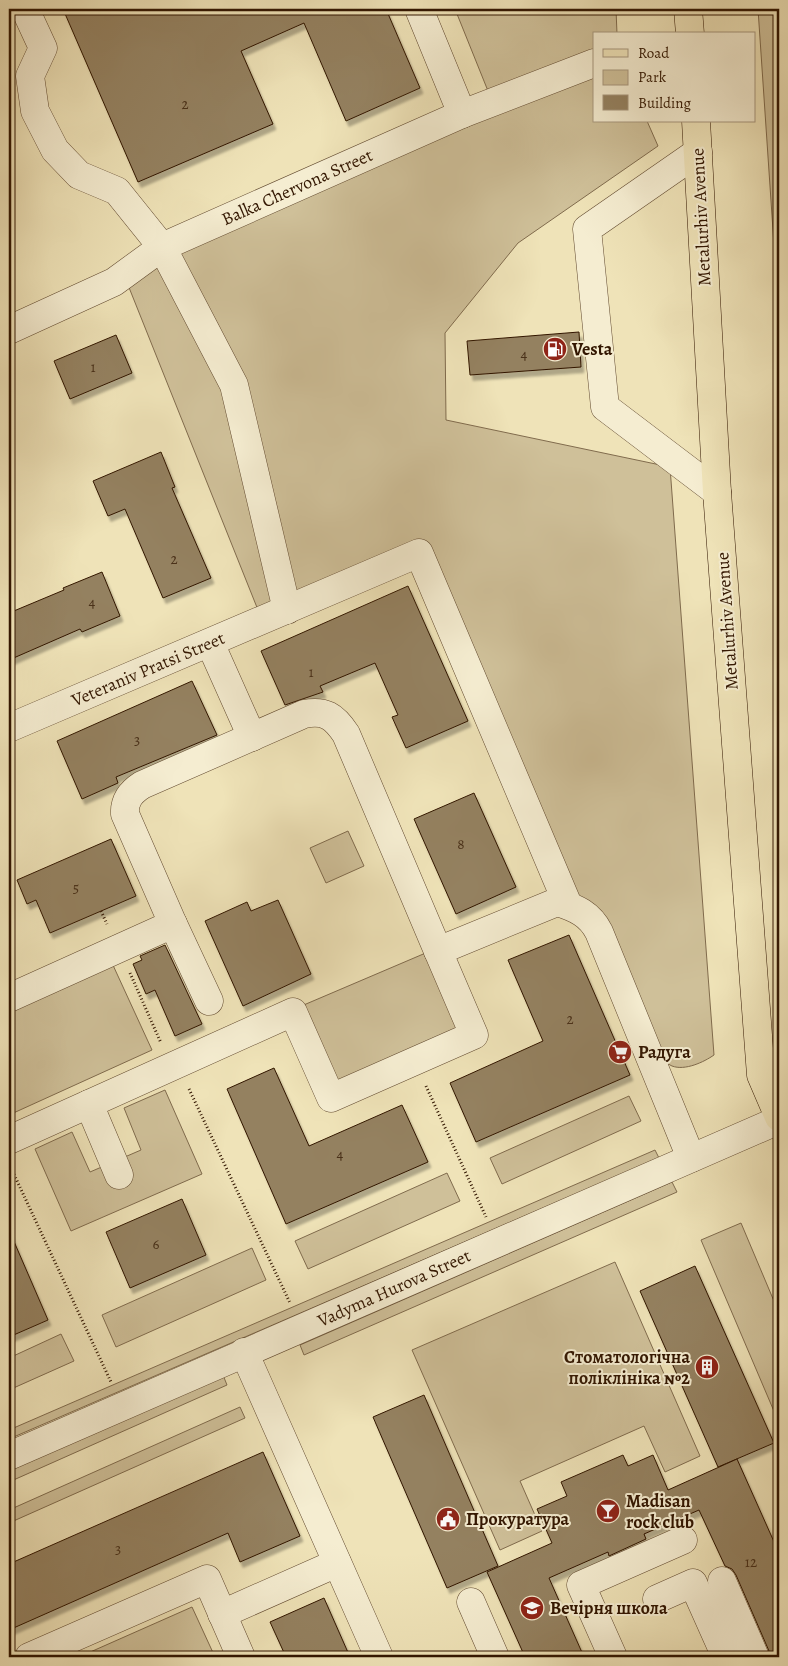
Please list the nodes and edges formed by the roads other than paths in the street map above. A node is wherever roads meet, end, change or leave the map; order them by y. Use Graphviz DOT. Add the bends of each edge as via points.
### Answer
graph roads {
  1 [pos="25,9"];
  2 [pos="419,9"];
  3 [pos="688,9"];
  4 [pos="690,32"];
  5 [pos="593,63"];
  6 [pos="462,114"];
  7 [pos="696,122"];
  8 [pos="698,152"];
  9 [pos="162,247"];
  10 [pos="9,330"];
  11 [pos="717,492"];
  12 [pos="288,610"];
  13 [pos="210,643"];
  14 [pos="9,728"];
  15 [pos="252,736"];
  16 [pos="568,905"];
  17 [pos="173,924"];
  18 [pos="438,951"];
  19 [pos="9,998"];
  20 [pos="209,1001"];
  21 [pos="89,1104"];
  22 [pos="779,1118"];
  23 [pos="9,1140"];
  24 [pos="692,1158"];
  25 [pos="119,1175"];
  26 [pos="244,1352"];
  27 [pos="9,1456"];
  28 [pos="683,1540"];
  29 [pos="337,1563"];
  30 [pos="722,1581"];
  31 [pos="657,1599"];
  32 [pos="470,1602"];
  33 [pos="222,1614"];
  34 [pos="28,1657"];
  35 [pos="241,1657"];
  36 [pos="379,1657"];
  37 [pos="495,1657"];
  38 [pos="613,1657"];
  39 [pos="726,1657"];
  40 [pos="755,1657"];
  1 -- 9 [label="street" via="43,48 30,76 35,111 55,150 79,175 117,191"];
  2 -- 6 [label="street"];
  3 -- 4 [label="main road"];
  5 -- 6 [label="street, Balka Chervona Street"];
  6 -- 9 [label="street, Balka Chervona Street"];
  7 -- 8 [label="main road, Metalurhiv Avenue"];
  8 -- 11 [label="main road, Metalurhiv Avenue"];
  8 -- 11 [label="street" via="587,229 605,407"];
  9 -- 10 [label="street, Balka Chervona Street" via="114,282"];
  9 -- 12 [label="street" via="234,385"];
  11 -- 22 [label="main road, Metalurhiv Avenue" via="762,1075"];
  12 -- 13 [label="street, Veteraniv Pratsi Street"];
  12 -- 16 [label="street, Veteraniv Pratsi Street" via="419,553"];
  13 -- 14 [label="street, Veteraniv Pratsi Street"];
  13 -- 15 [label="street"];
  15 -- 17 [label="street" via="142,785 127,799 127,818"];
  15 -- 18 [label="street" via="316,712 327,714 339,724"];
  16 -- 18 [label="street" via="557,902"];
  16 -- 24 [label="street" via="586,915 599,932"];
  17 -- 19 [label="street"];
  17 -- 20 [label="street"];
  18 -- 21 [label="street" via="474,1035 415,1062 331,1098 293,1012"];
  21 -- 23 [label="street"];
  21 -- 25 [label="street"];
  22 -- 24 [label="street, Vadyma Hurova Street"];
  24 -- 26 [label="street, Vadyma Hurova Street"];
  26 -- 27 [label="street, Vadyma Hurova Street"];
  26 -- 29 [label="street"];
  28 -- 38 [label="street" via="581,1585"];
  29 -- 33 [label="street"];
  29 -- 36 [label="street"];
  30 -- 40 [label="street"];
  31 -- 39 [label="street" via="694,1583"];
  32 -- 37 [label="street"];
  33 -- 34 [label="street" via="207,1579"];
  33 -- 35 [label="street"];
}
